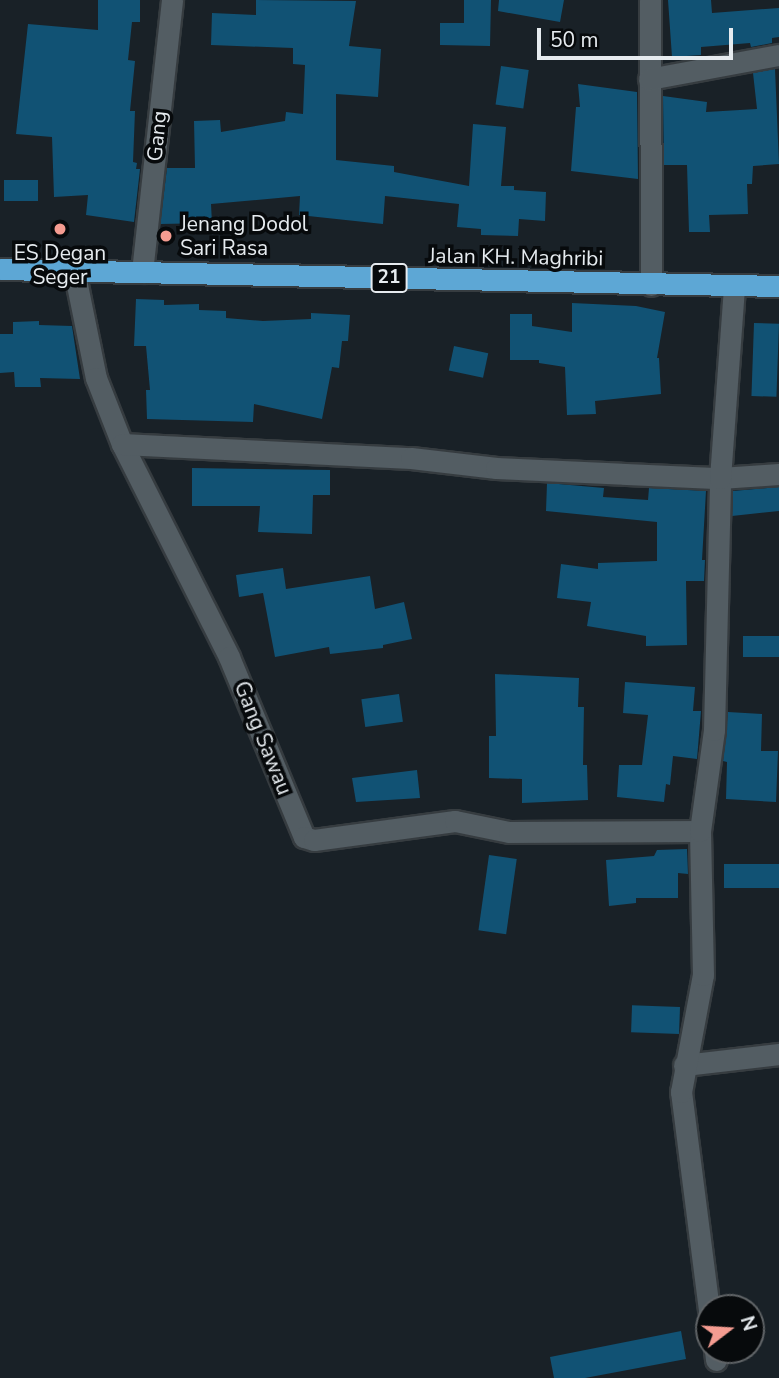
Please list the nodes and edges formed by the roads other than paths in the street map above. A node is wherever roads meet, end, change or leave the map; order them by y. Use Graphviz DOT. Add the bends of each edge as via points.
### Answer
graph roads {
  1 [pos="172,0"];
  2 [pos="650,0"];
  3 [pos="779,55"];
  4 [pos="649,79"];
  5 [pos="0,269"];
  6 [pos="74,270"];
  7 [pos="142,272"];
  8 [pos="651,285"];
  9 [pos="734,286"];
  10 [pos="779,286"];
  11 [pos="122,444"];
  12 [pos="779,474"];
  13 [pos="720,478"];
  14 [pos="700,831"];
  15 [pos="779,1054"];
  16 [pos="684,1065"];
  17 [pos="707,1294"];
  1 -- 7 [label="street, Gang"];
  2 -- 4 [label="street"];
  3 -- 4 [label="street"];
  4 -- 8 [label="street"];
  5 -- 6 [label="highway, Jalan KH. Maghribi / 21"];
  6 -- 7 [label="highway, Jalan KH. Maghribi / 21"];
  6 -- 11 [label="street, Gang Sawau" via="96,378"];
  7 -- 8 [label="highway, Jalan KH. Maghribi / 21"];
  8 -- 9 [label="highway, Jalan KH. Maghribi / 21"];
  9 -- 10 [label="highway, Jalan KH. Maghribi / 21"];
  9 -- 13 [label="street"];
  11 -- 13 [label="street"];
  11 -- 14 [label="street, Gang Sawau" via="229,657 307,839 455,821 509,832"];
  12 -- 13 [label="street"];
  13 -- 14 [label="street" via="714,730"];
  14 -- 16 [label="street" via="703,975"];
  15 -- 16 [label="street"];
  16 -- 17 [label="street" via="681,1092"];
}
